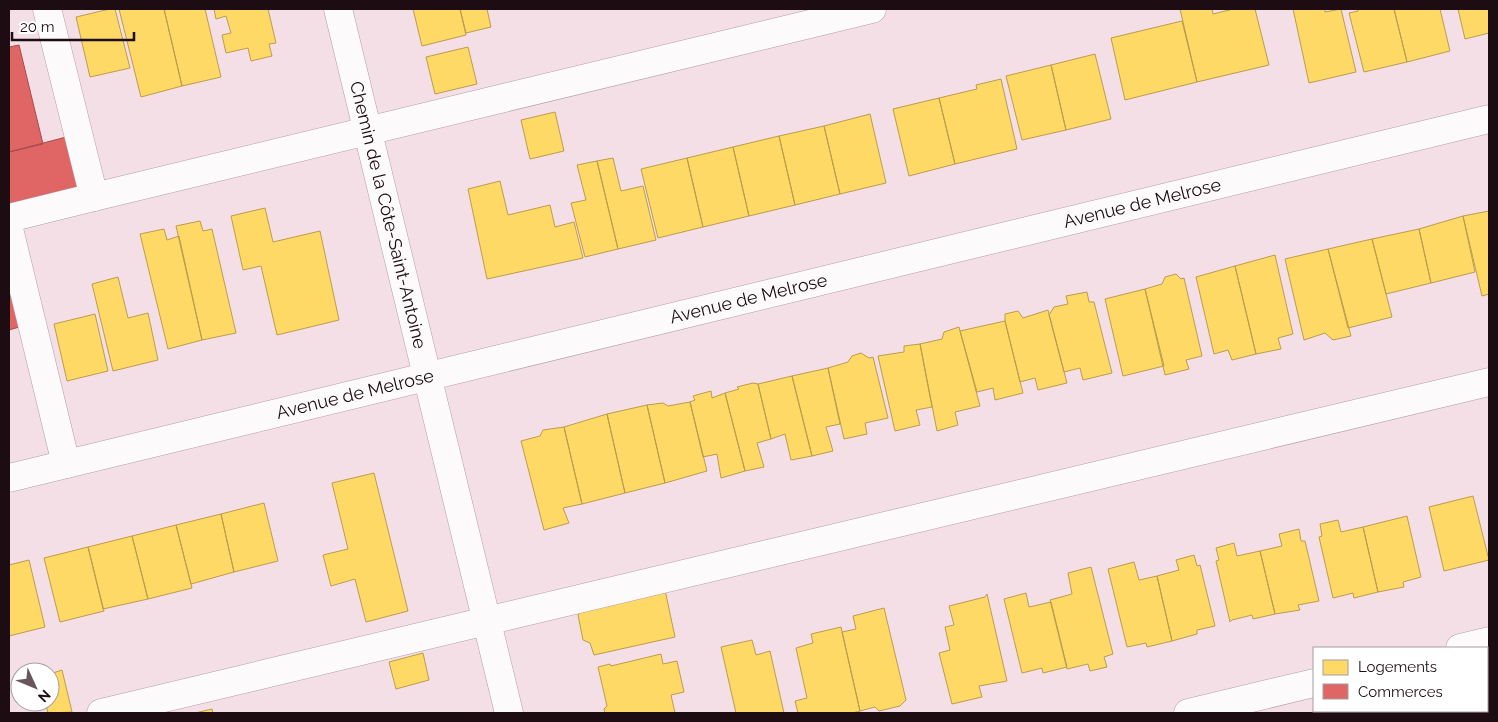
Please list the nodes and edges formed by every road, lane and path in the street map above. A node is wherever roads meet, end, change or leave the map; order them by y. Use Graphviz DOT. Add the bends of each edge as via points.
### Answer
graph roads {
  1 [pos="47,9"];
  2 [pos="338,9"];
  3 [pos="872,9"];
  4 [pos="1489,118"];
  5 [pos="369,130"];
  6 [pos="94,197"];
  7 [pos="9,218"];
  8 [pos="9,229"];
  9 [pos="428,376"];
  10 [pos="1489,382"];
  11 [pos="66,464"];
  12 [pos="9,478"];
  13 [pos="486,620"];
  14 [pos="1489,641"];
  15 [pos="1464,647"];
  16 [pos="1313,683"];
  17 [pos="101,713"];
  18 [pos="509,713"];
  19 [pos="1188,713"];
  1 -- 6 [label="street"];
  2 -- 5 [label="street, Chemin de la Côte-Saint-Antoine"];
  3 -- 5 [label="street"];
  4 -- 9 [label="street, Avenue de Melrose"];
  5 -- 6 [label="street"];
  5 -- 9 [label="street, Chemin de la Côte-Saint-Antoine"];
  6 -- 7 [label="street"];
  8 -- 11 [label="street"];
  9 -- 11 [label="street, Avenue de Melrose"];
  9 -- 13 [label="street, Chemin de la Côte-Saint-Antoine"];
  10 -- 13 [label="street"];
  11 -- 12 [label="street, Avenue de Melrose"];
  13 -- 17 [label="street"];
  13 -- 18 [label="street, Chemin de la Côte-Saint-Antoine"];
  14 -- 15 [label="street"];
  16 -- 19 [label="street"];
}
